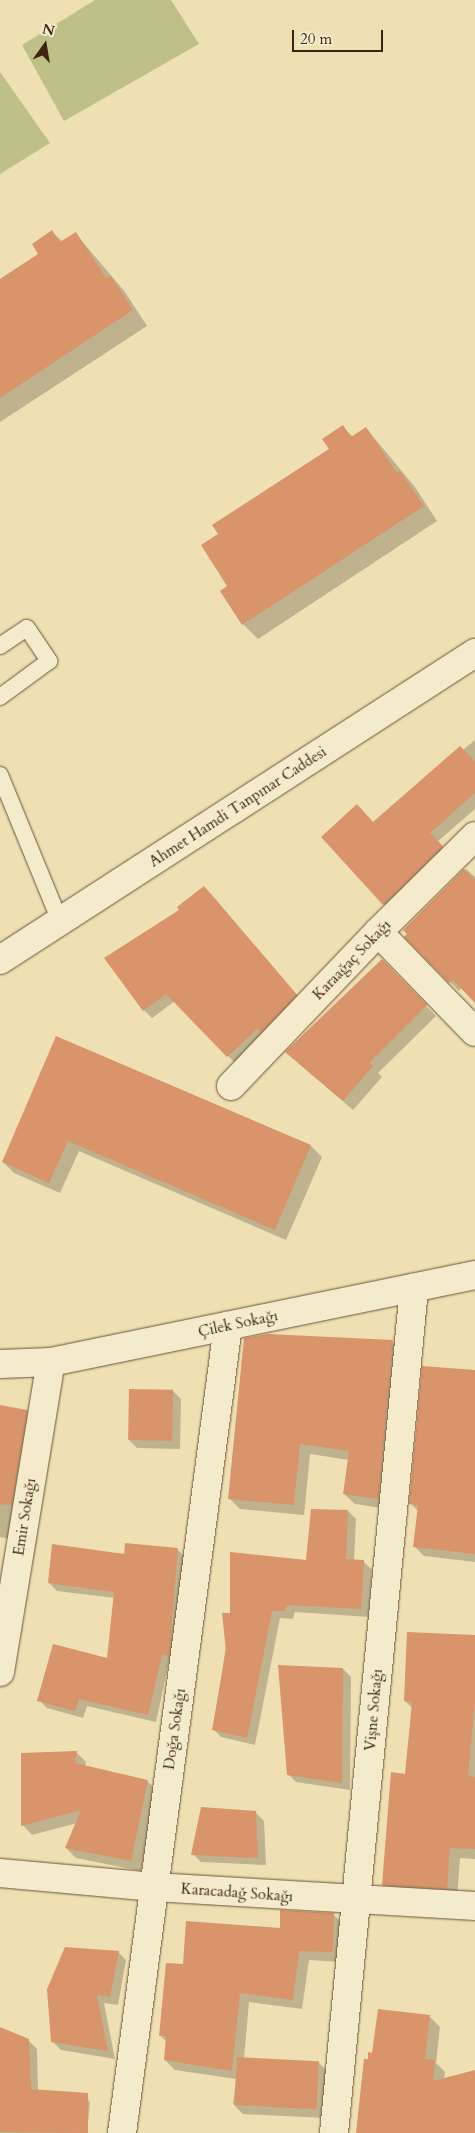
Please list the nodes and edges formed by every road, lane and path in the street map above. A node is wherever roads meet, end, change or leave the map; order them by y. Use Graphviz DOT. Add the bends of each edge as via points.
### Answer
graph roads {
  1 [pos="0,646"];
  2 [pos="475,653"];
  3 [pos="0,697"];
  4 [pos="0,776"];
  5 [pos="475,836"];
  6 [pos="60,921"];
  7 [pos="378,932"];
  8 [pos="0,960"];
  9 [pos="475,1032"];
  10 [pos="231,1086"];
  11 [pos="475,1275"];
  12 [pos="414,1288"];
  13 [pos="228,1326"];
  14 [pos="50,1362"];
  15 [pos="0,1364"];
  16 [pos="0,1672"];
  17 [pos="0,1873"];
  18 [pos="154,1888"];
  19 [pos="356,1901"];
  20 [pos="475,1906"];
  21 [pos="122,2133"];
  22 [pos="334,2133"];
  1 -- 3 [label="lane" via="27,628 49,661"];
  2 -- 6 [label="street, Ahmet Hamdi Tanpınar Caddesi"];
  4 -- 6 [label="lane"];
  5 -- 7 [label="street, Karaağaç Sokağı"];
  6 -- 8 [label="street, Ahmet Hamdi Tanpınar Caddesi"];
  7 -- 9 [label="street"];
  7 -- 10 [label="street, Karaağaç Sokağı"];
  11 -- 12 [label="street, Çilek Sokağı"];
  12 -- 13 [label="street, Çilek Sokağı"];
  12 -- 19 [label="street, Vişne Sokağı"];
  13 -- 14 [label="street, Çilek Sokağı"];
  13 -- 18 [label="street, Doğa Sokağı"];
  14 -- 15 [label="street, Çilek Sokağı"];
  14 -- 16 [label="street, Emir Sokağı"];
  17 -- 18 [label="street, Karacadağ Sokağı"];
  18 -- 19 [label="street, Karacadağ Sokağı"];
  18 -- 21 [label="street, Doğa Sokağı"];
  19 -- 20 [label="street, Karacadağ Sokağı"];
  19 -- 22 [label="street, Vişne Sokağı"];
}
